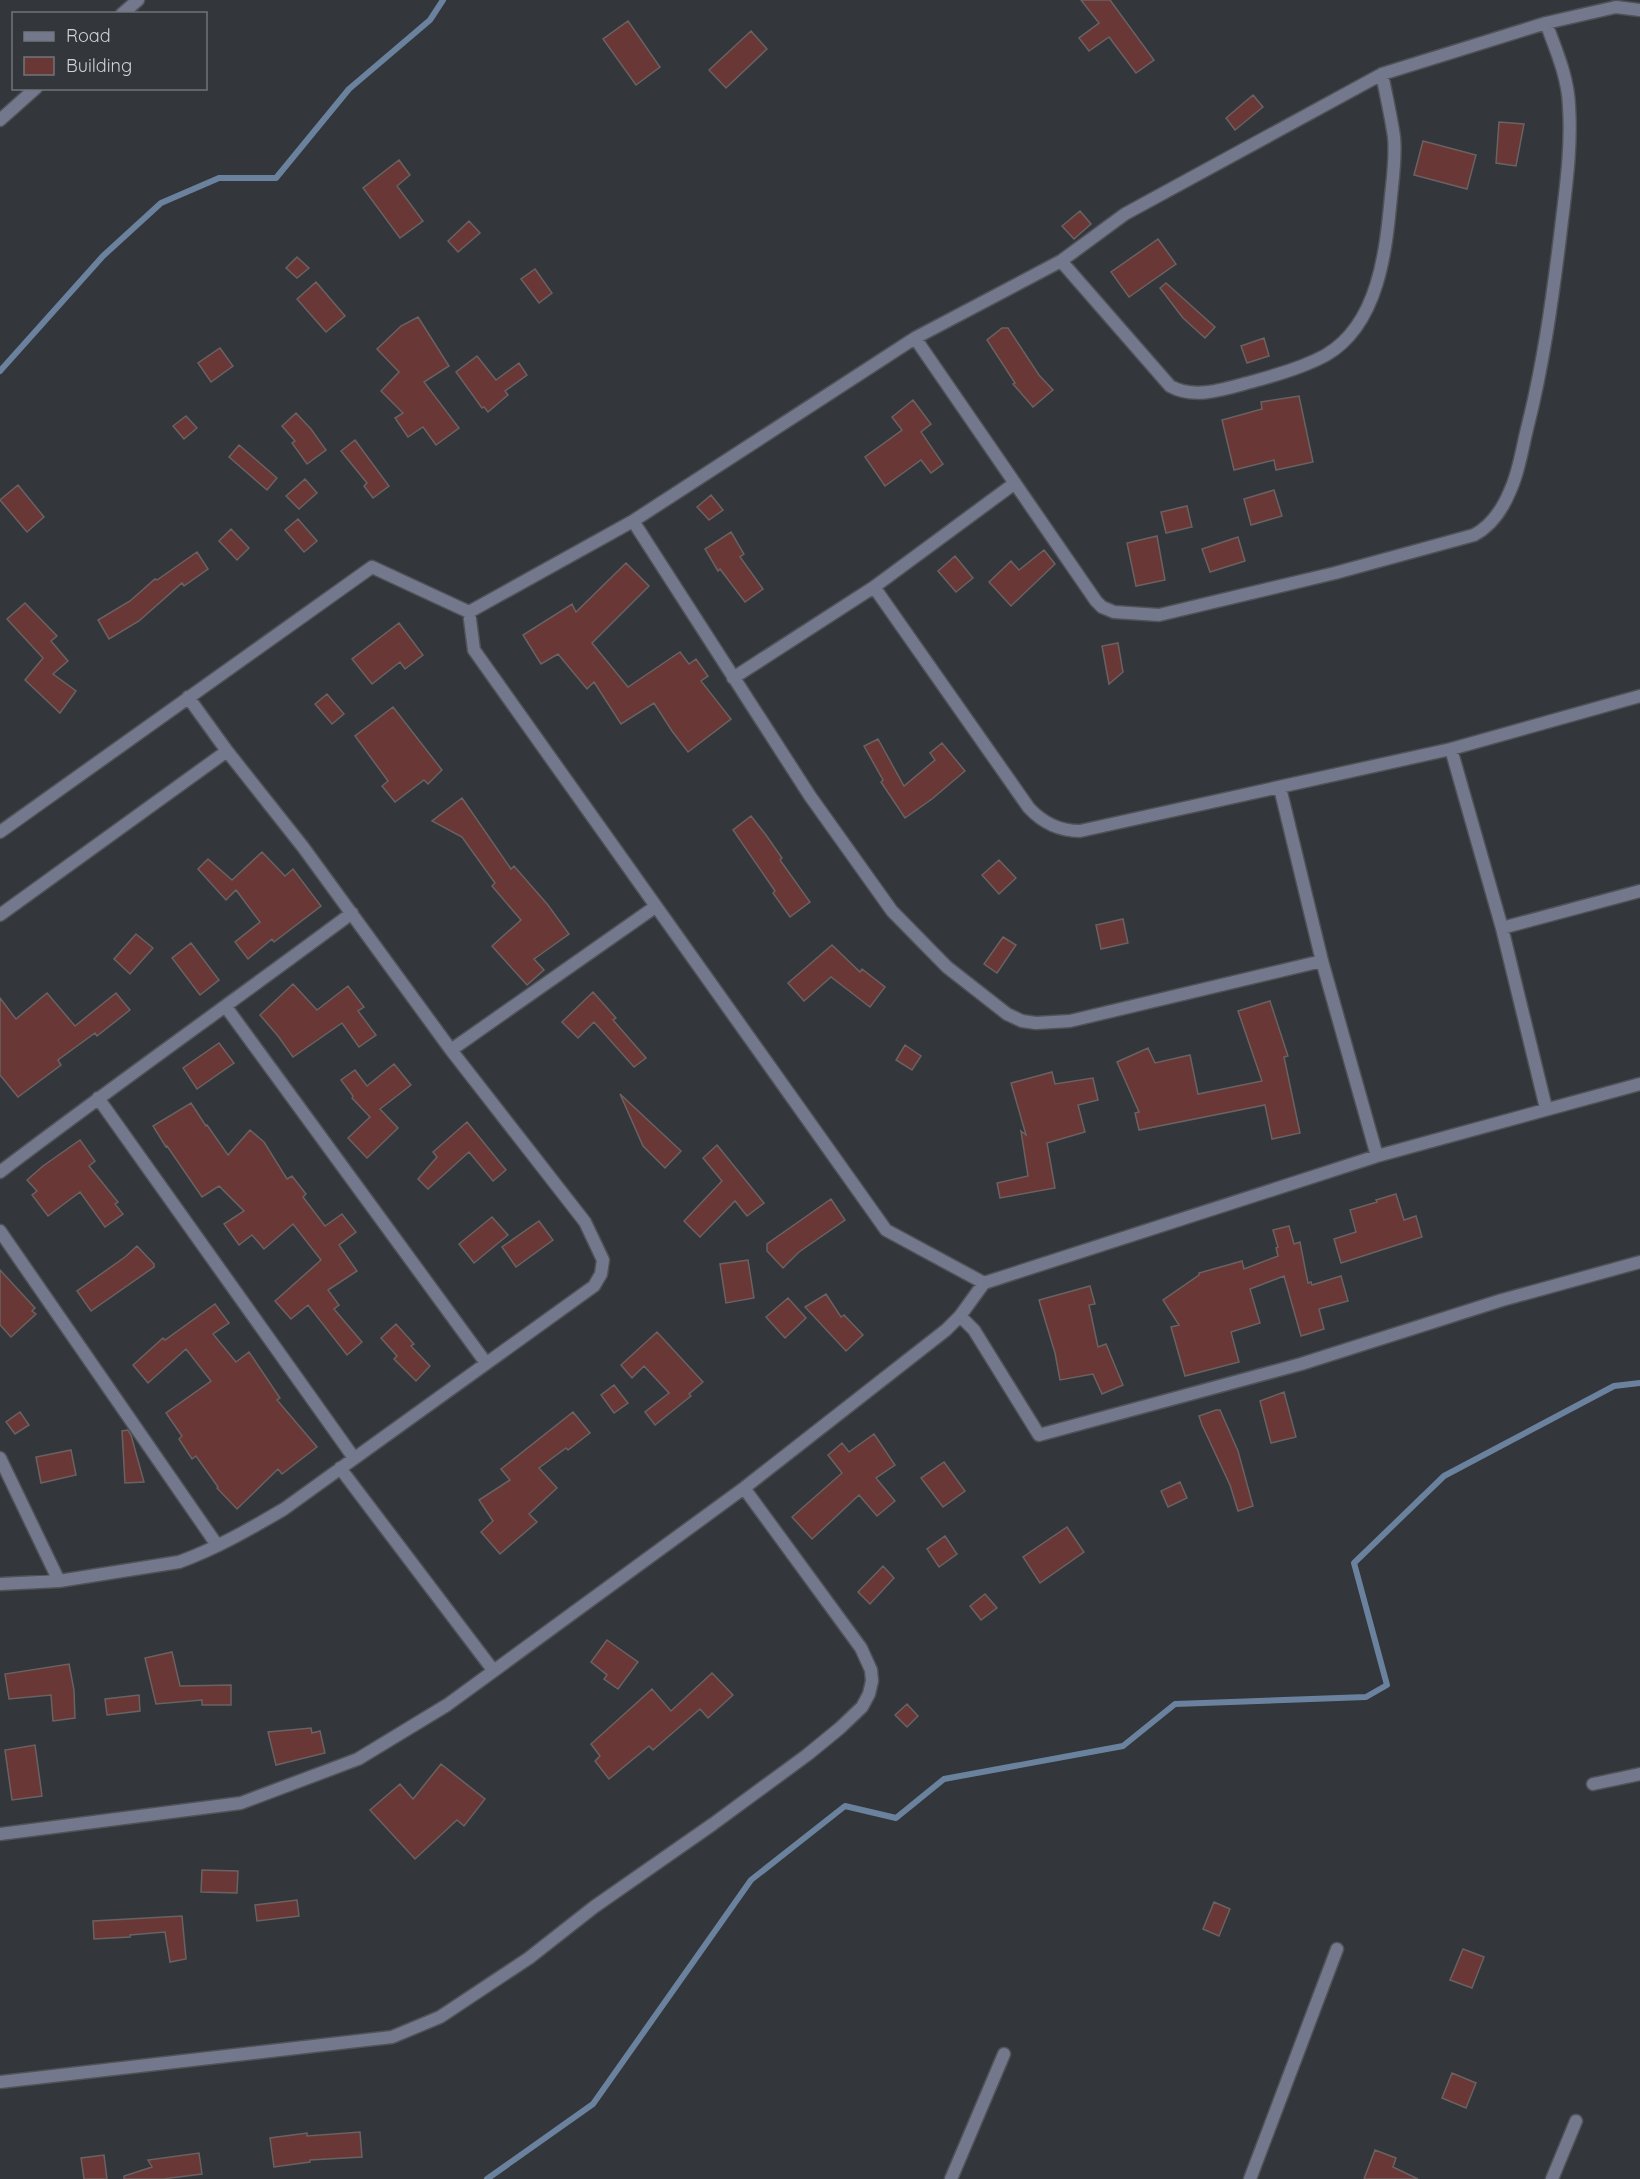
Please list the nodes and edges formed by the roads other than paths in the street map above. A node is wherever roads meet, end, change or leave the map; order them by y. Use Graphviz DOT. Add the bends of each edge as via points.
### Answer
graph roads {
  1 [pos="138,0"];
  2 [pos="1640,10"];
  3 [pos="124,12"];
  4 [pos="1546,23"];
  5 [pos="1382,74"];
  6 [pos="34,90"];
  7 [pos="0,120"];
  8 [pos="1060,261"];
  9 [pos="915,338"];
  10 [pos="1015,483"];
  11 [pos="633,520"];
  12 [pos="873,587"];
  13 [pos="469,612"];
  14 [pos="733,678"];
  15 [pos="1640,696"];
  16 [pos="188,697"];
  17 [pos="1451,749"];
  18 [pos="227,751"];
  19 [pos="1280,788"];
  20 [pos="0,832"];
  21 [pos="1640,891"];
  22 [pos="655,907"];
  23 [pos="352,913"];
  24 [pos="0,915"];
  25 [pos="1502,928"];
  26 [pos="1322,961"];
  27 [pos="226,1007"];
  28 [pos="451,1050"];
  29 [pos="1640,1084"];
  30 [pos="98,1098"];
  31 [pos="1546,1108"];
  32 [pos="1377,1156"];
  33 [pos="0,1172"];
  34 [pos="0,1231"];
  35 [pos="1640,1262"];
  36 [pos="984,1282"];
  37 [pos="960,1316"];
  38 [pos="486,1363"];
  39 [pos="0,1458"];
  40 [pos="354,1458"];
  41 [pos="340,1468"];
  42 [pos="744,1488"];
  43 [pos="217,1545"];
  44 [pos="59,1581"];
  45 [pos="0,1584"];
  46 [pos="493,1670"];
  47 [pos="1640,1774"];
  48 [pos="1593,1784"];
  49 [pos="0,1834"];
  50 [pos="1337,1949"];
  51 [pos="1004,2054"];
  52 [pos="0,2082"];
  53 [pos="1576,2121"];
  54 [pos="951,2179"];
  55 [pos="1250,2179"];
  56 [pos="1552,2179"];
  1 -- 3 [label="street"];
  2 -- 4 [label="street" via="1616,7"];
  4 -- 5 [label="street"];
  4 -- 10 [label="street" via="1565,79 1570,133 1551,306 1534,401 1512,488 1496,516 1481,532 1335,573 1159,615 1128,614 1108,611 1096,601"];
  5 -- 8 [label="street" via="1125,214"];
  5 -- 8 [label="street" via="1394,138 1394,168 1379,281 1360,320 1327,354 1235,386 1195,394 1180,391 1170,386"];
  6 -- 7 [label="street"];
  8 -- 9 [label="street"];
  9 -- 10 [label="street"];
  9 -- 11 [label="street"];
  10 -- 12 [label="street"];
  11 -- 13 [label="street"];
  11 -- 14 [label="street"];
  12 -- 14 [label="street"];
  12 -- 19 [label="street" via="1029,807 1049,824 1080,831"];
  13 -- 16 [label="street" via="372,567"];
  13 -- 22 [label="street" via="474,651"];
  14 -- 26 [label="street" via="892,911 947,967 1022,1022 1070,1021"];
  15 -- 17 [label="street"];
  16 -- 18 [label="street"];
  16 -- 20 [label="street"];
  17 -- 19 [label="street"];
  17 -- 25 [label="street"];
  18 -- 23 [label="street"];
  18 -- 24 [label="street"];
  19 -- 26 [label="street"];
  21 -- 25 [label="street"];
  22 -- 28 [label="street"];
  22 -- 36 [label="street" via="885,1230"];
  23 -- 27 [label="street"];
  23 -- 28 [label="street"];
  25 -- 31 [label="street"];
  26 -- 32 [label="street"];
  27 -- 30 [label="street"];
  27 -- 38 [label="street"];
  28 -- 38 [label="street" via="585,1222 603,1260 594,1286"];
  29 -- 31 [label="street"];
  30 -- 33 [label="street"];
  30 -- 40 [label="street"];
  31 -- 32 [label="street"];
  32 -- 36 [label="street"];
  34 -- 43 [label="street"];
  35 -- 37 [label="street" via="1502,1300 1301,1364 1039,1435 974,1330"];
  36 -- 37 [label="street"];
  37 -- 42 [label="street"];
  38 -- 40 [label="street"];
  39 -- 44 [label="street"];
  40 -- 41 [label="street"];
  41 -- 43 [label="street" via="284,1509"];
  41 -- 46 [label="street"];
  42 -- 46 [label="street"];
  42 -- 52 [label="street" via="861,1648 871,1670 871,1687 862,1707 807,1755 529,1958 440,2017 392,2037"];
  43 -- 44 [label="street" via="178,1562"];
  44 -- 45 [label="street"];
  46 -- 49 [label="street" via="447,1705 358,1759 241,1803"];
  47 -- 48 [label="street"];
  50 -- 55 [label="street"];
  51 -- 54 [label="street"];
  53 -- 56 [label="street"];
}
